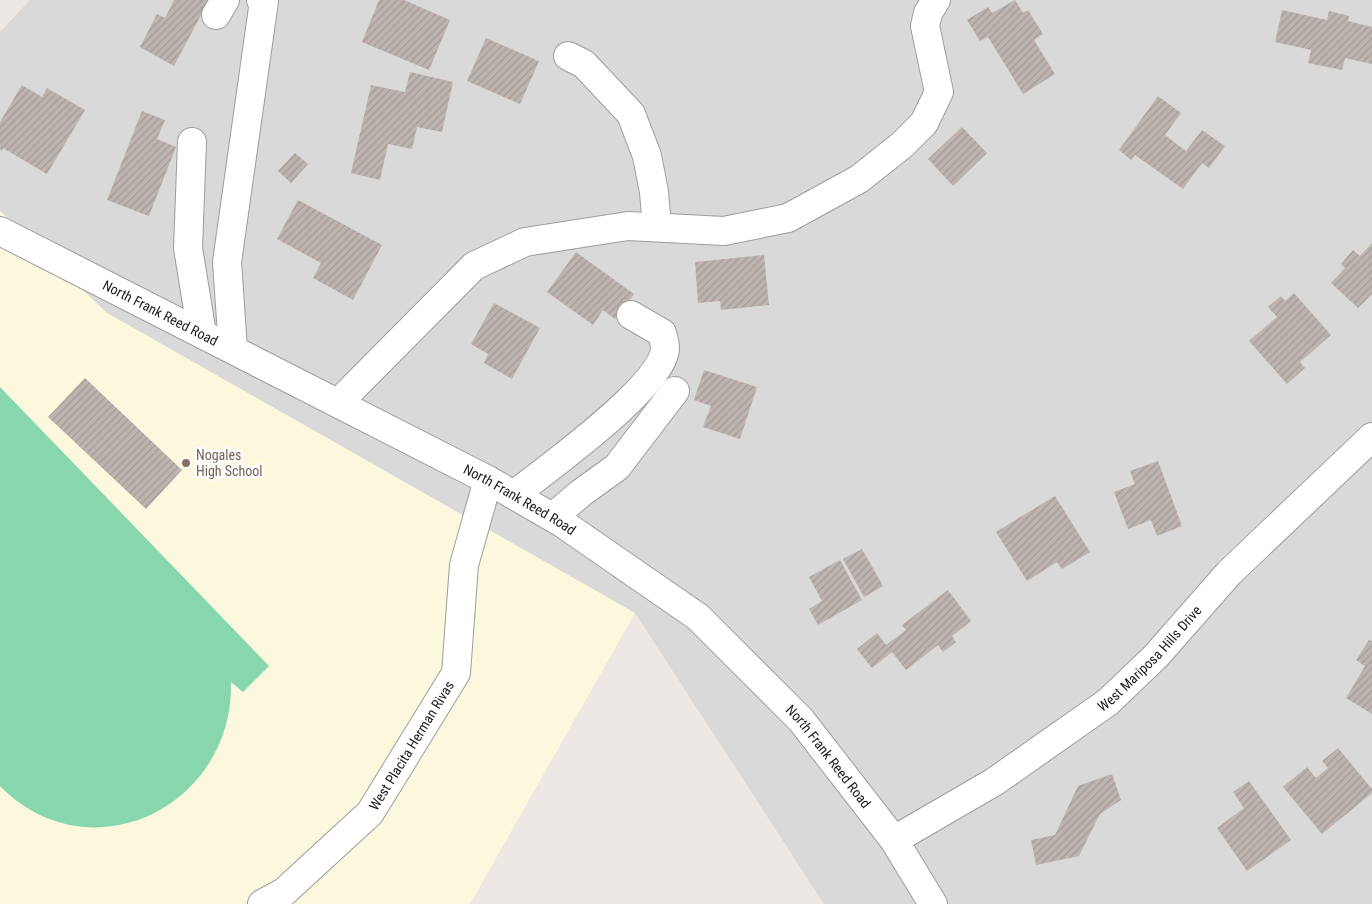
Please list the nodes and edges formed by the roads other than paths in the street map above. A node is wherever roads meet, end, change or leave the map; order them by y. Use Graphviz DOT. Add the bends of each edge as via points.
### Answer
graph roads {
  1 [pos="260,0"];
  2 [pos="936,0"];
  3 [pos="568,56"];
  4 [pos="192,142"];
  5 [pos="657,228"];
  6 [pos="0,231"];
  7 [pos="631,315"];
  8 [pos="202,334"];
  9 [pos="233,350"];
  10 [pos="675,391"];
  11 [pos="338,403"];
  12 [pos="1372,437"];
  13 [pos="488,480"];
  14 [pos="514,494"];
  15 [pos="553,518"];
  16 [pos="894,840"];
  17 [pos="262,904"];
  18 [pos="933,904"];
  1 -- 9 [label="street" via="264,1 261,26 227,262"];
  2 -- 5 [label="street" via="925,26 939,92 924,123 902,145 859,178 788,218 724,231"];
  3 -- 5 [label="street" via="584,64 631,114 647,156"];
  4 -- 8 [label="street" via="188,248"];
  5 -- 11 [label="street" via="628,226 525,242 474,266"];
  6 -- 8 [label="street, North Frank Reed Road"];
  7 -- 14 [label="street" via="662,333 665,349 656,369 633,396 589,436"];
  8 -- 9 [label="street, North Frank Reed Road"];
  9 -- 11 [label="street, North Frank Reed Road"];
  10 -- 15 [label="street" via="616,467"];
  11 -- 13 [label="street, North Frank Reed Road"];
  12 -- 16 [label="street, West Mariposa Hills Drive" via="1229,573 1156,656 1108,702 994,782"];
  13 -- 14 [label="street, North Frank Reed Road"];
  13 -- 17 [label="street, West Placita Herman Rivas" via="464,565 456,673 370,813 284,892"];
  14 -- 15 [label="street, North Frank Reed Road"];
  15 -- 16 [label="street, North Frank Reed Road" via="698,617 801,720"];
  16 -- 18 [label="street, North Frank Reed Road"];
}
